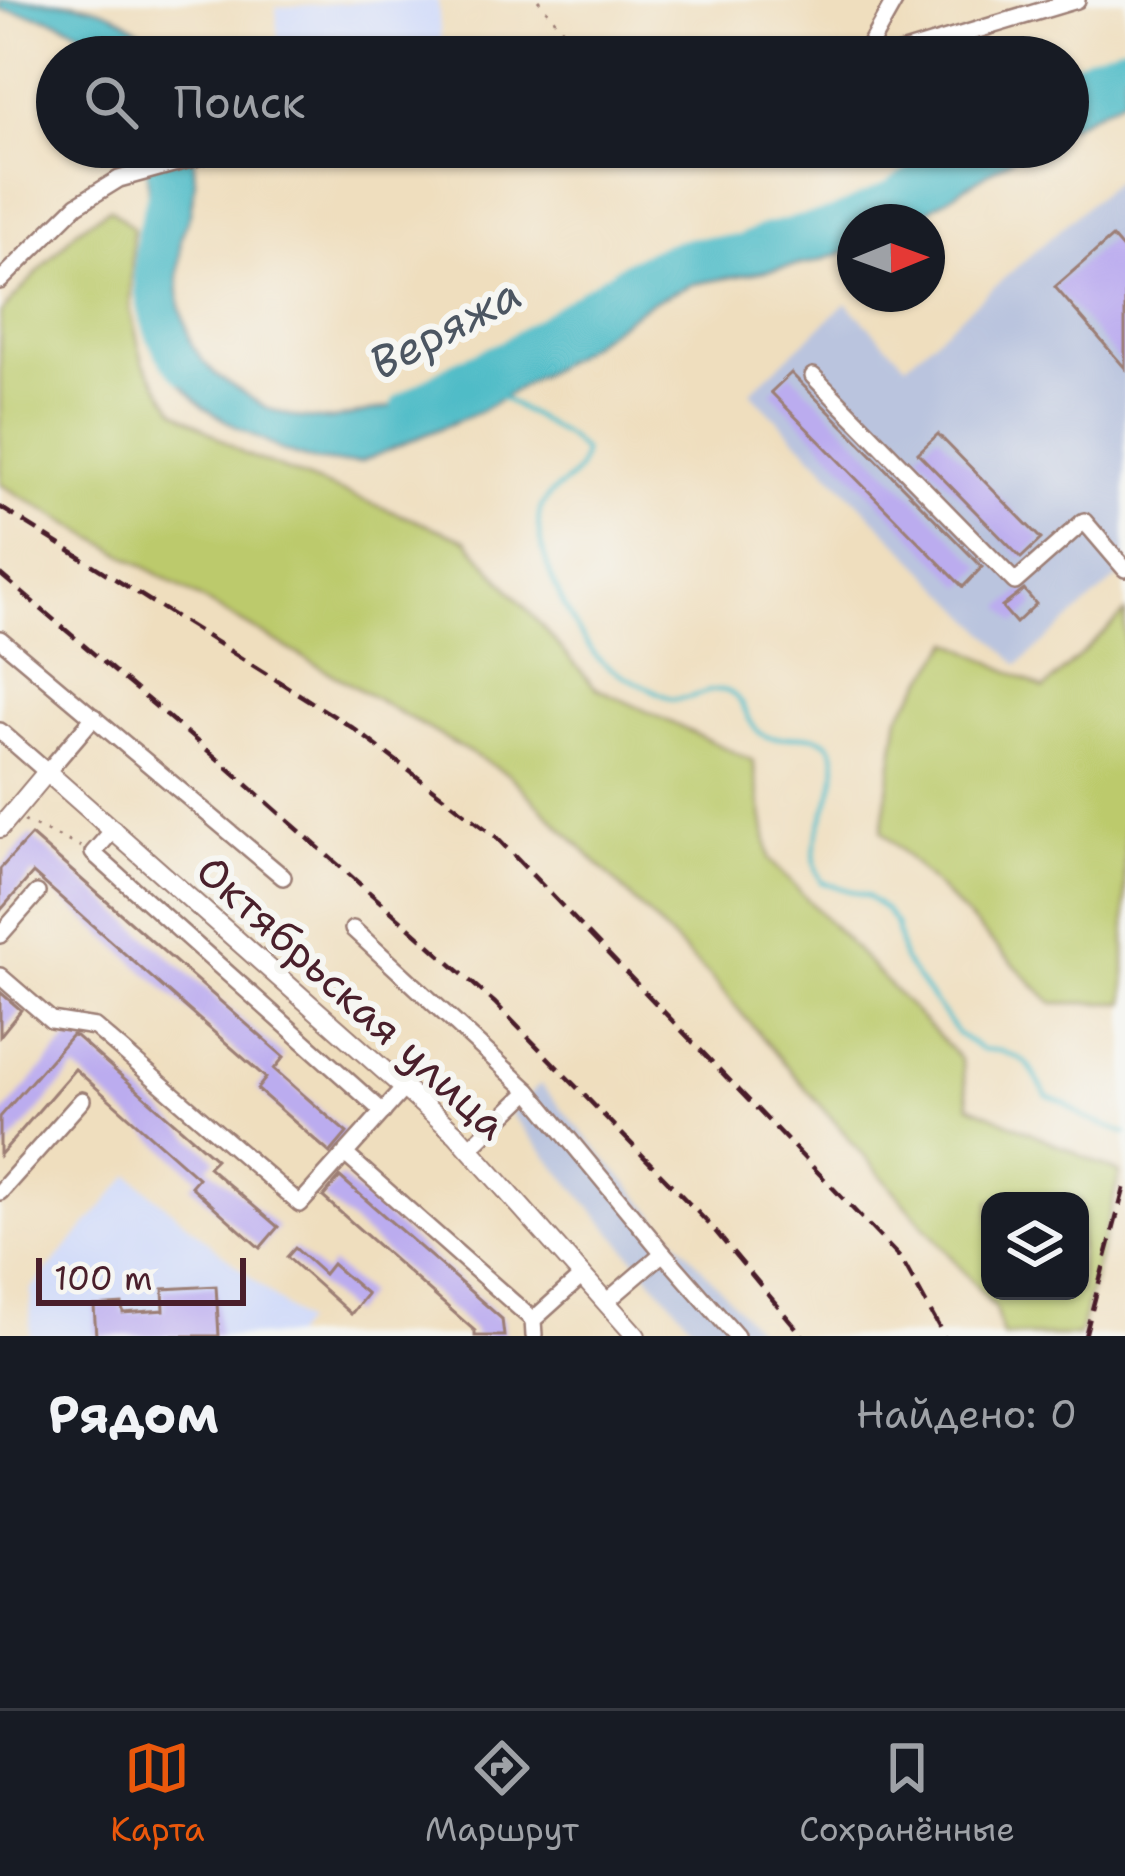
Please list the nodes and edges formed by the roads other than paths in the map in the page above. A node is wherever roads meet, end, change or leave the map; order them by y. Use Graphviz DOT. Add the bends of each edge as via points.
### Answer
graph roads {
  1 [pos="896,0"];
  2 [pos="1077,0"];
  3 [pos="875,36"];
  4 [pos="957,36"];
  5 [pos="158,168"];
  6 [pos="1,278"];
  7 [pos="813,376"];
  8 [pos="1125,569"];
  9 [pos="0,639"];
  10 [pos="94,718"];
  11 [pos="0,731"];
  12 [pos="47,772"];
  13 [pos="0,828"];
  14 [pos="114,829"];
  15 [pos="283,877"];
  16 [pos="37,893"];
  17 [pos="353,928"];
  18 [pos="0,934"];
  19 [pos="0,976"];
  20 [pos="404,1088"];
  21 [pos="529,1091"];
  22 [pos="82,1100"];
  23 [pos="383,1112"];
  24 [pos="470,1148"];
  25 [pos="345,1154"];
  26 [pos="0,1192"];
  27 [pos="662,1253"];
  28 [pos="582,1276"];
  29 [pos="606,1302"];
  30 [pos="534,1328"];
  31 [pos="636,1336"];
  32 [pos="736,1336"];
  1 -- 3 [label="street"];
  2 -- 4 [label="street"];
  5 -- 6 [label="street" via="119,179 77,205"];
  7 -- 8 [label="street" via="1015,583 1084,521"];
  9 -- 10 [label="street"];
  10 -- 12 [label="street"];
  10 -- 15 [label="street"];
  11 -- 12 [label="street, Октябрьская улица"];
  12 -- 13 [label="main road"];
  12 -- 14 [label="main road, Октябрьская улица"];
  14 -- 20 [label="main road, Октябрьская улица"];
  14 -- 23 [label="street" via="93,853"];
  16 -- 18 [label="street"];
  17 -- 21 [label="street"];
  19 -- 25 [label="street" via="51,1020 95,1027 300,1204"];
  20 -- 23 [label="street"];
  20 -- 24 [label="main road, Октябрьская улица"];
  21 -- 24 [label="street"];
  21 -- 27 [label="street"];
  22 -- 26 [label="street"];
  23 -- 25 [label="street"];
  24 -- 28 [label="main road, Октябрьская улица"];
  25 -- 30 [label="street"];
  27 -- 29 [label="street"];
  27 -- 32 [label="street"];
  28 -- 29 [label="main road, Октябрьская улица"];
  28 -- 30 [label="street"];
  29 -- 31 [label="main road, Октябрьская улица"];
}
